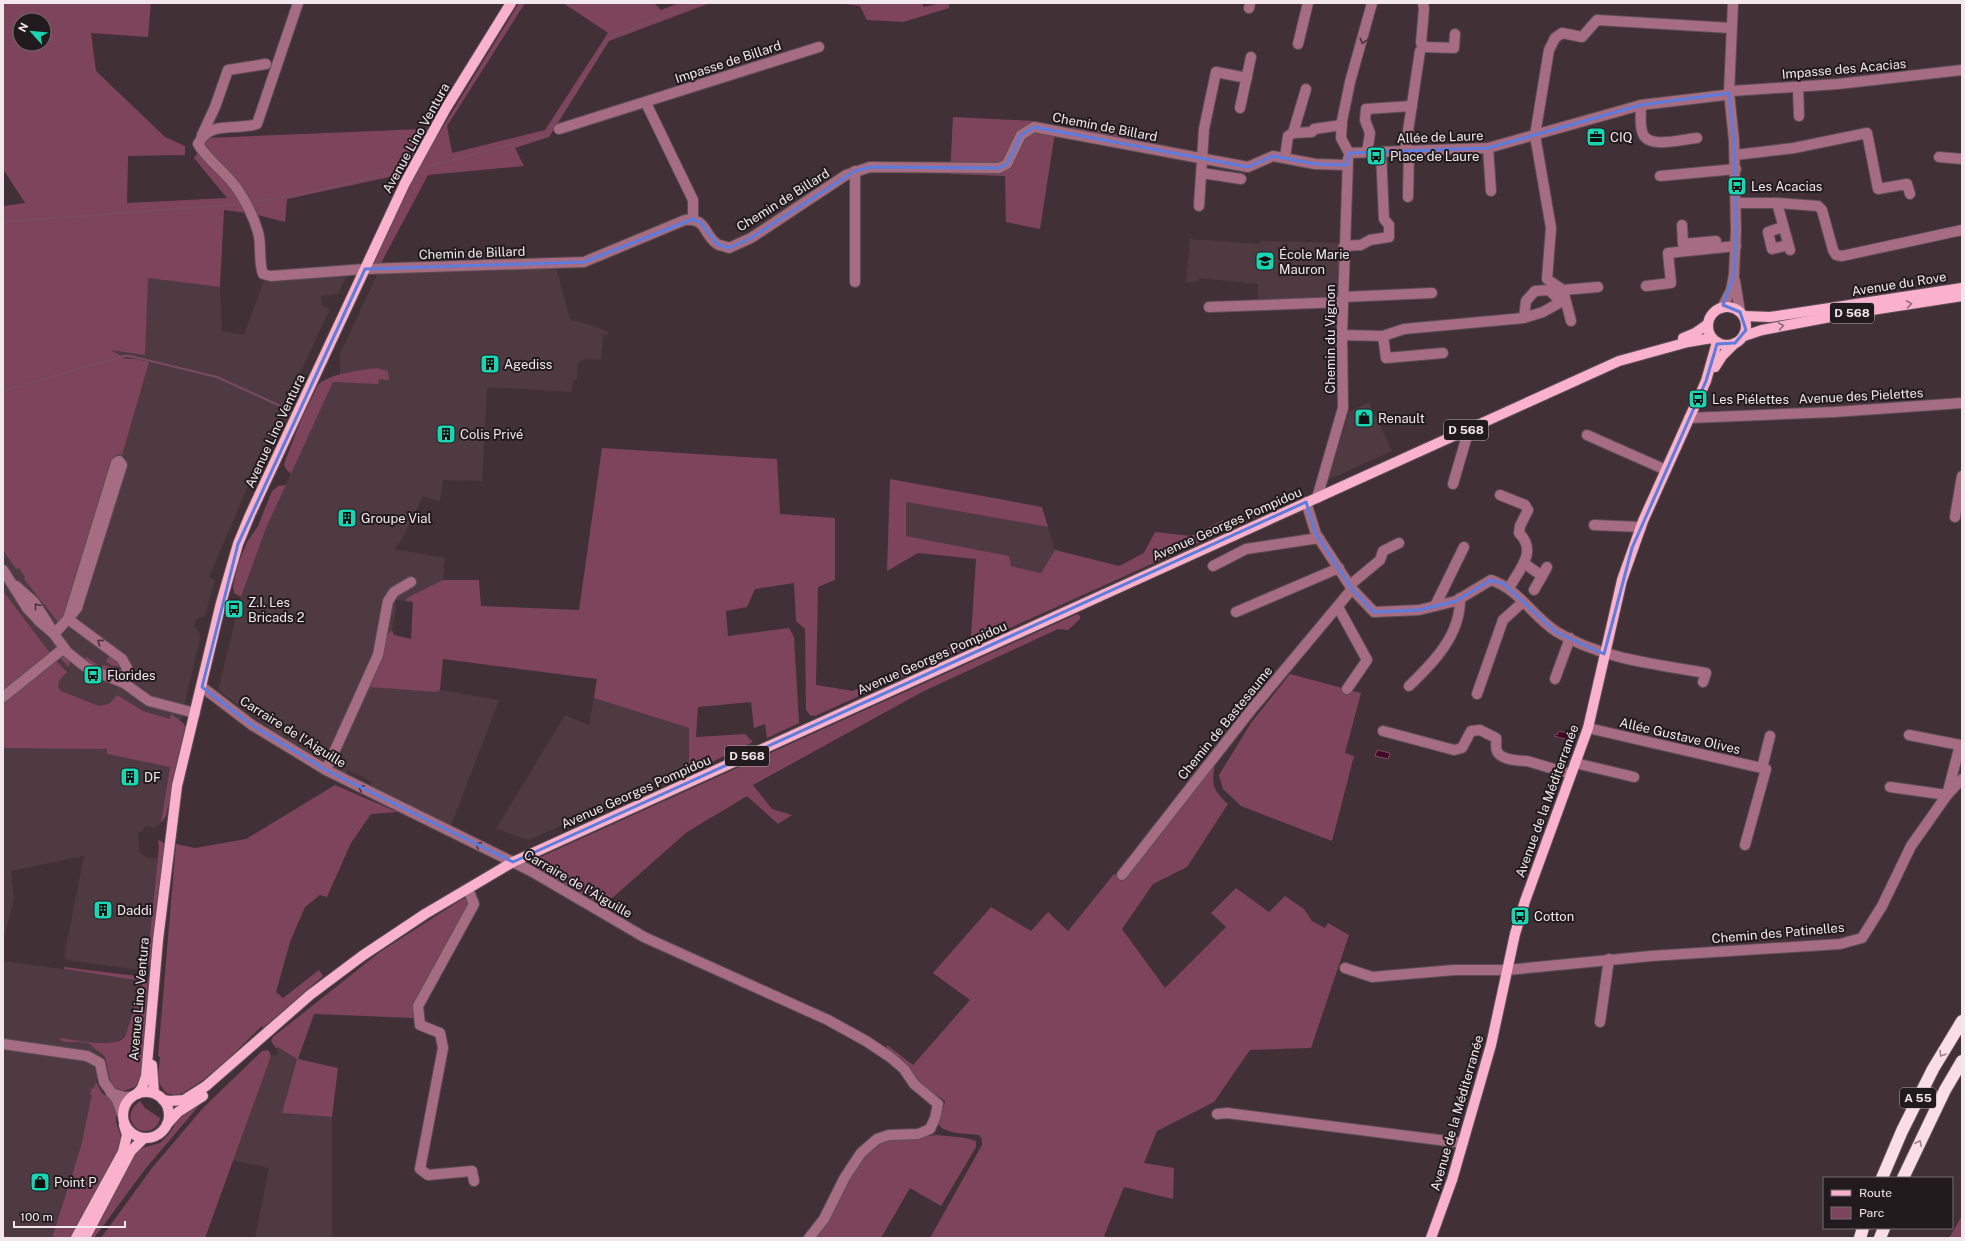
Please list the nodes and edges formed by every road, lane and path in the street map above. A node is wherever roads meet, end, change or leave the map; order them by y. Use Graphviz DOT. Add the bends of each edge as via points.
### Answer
graph roads {
  1 [pos="298,3"];
  2 [pos="511,3"];
  3 [pos="1308,3"];
  4 [pos="1372,3"];
  5 [pos="1423,3"];
  6 [pos="1733,3"];
  7 [pos="1731,28"];
  8 [pos="1455,34"];
  9 [pos="1298,44"];
  10 [pos="819,47"];
  11 [pos="1420,51"];
  12 [pos="1251,57"];
  13 [pos="266,64"];
  14 [pos="1962,70"];
  15 [pos="1247,78"];
  16 [pos="1798,87"];
  17 [pos="1306,89"];
  18 [pos="1729,94"];
  19 [pos="646,103"];
  20 [pos="1641,105"];
  21 [pos="1412,106"];
  22 [pos="1240,108"];
  23 [pos="1799,116"];
  24 [pos="1342,125"];
  25 [pos="559,129"];
  26 [pos="1293,133"];
  27 [pos="202,135"];
  28 [pos="1536,135"];
  29 [pos="1697,138"];
  30 [pos="1488,148"];
  31 [pos="1407,150"];
  32 [pos="1367,152"];
  33 [pos="1380,152"];
  34 [pos="1349,153"];
  35 [pos="1735,155"];
  36 [pos="1939,157"];
  37 [pos="1285,158"];
  38 [pos="1203,159"];
  39 [pos="1962,159"];
  40 [pos="1347,165"];
  41 [pos="1736,169"];
  42 [pos="855,171"];
  43 [pos="1202,173"];
  44 [pos="1660,176"];
  45 [pos="1241,180"];
  46 [pos="1492,190"];
  47 [pos="1910,194"];
  48 [pos="1408,197"];
  49 [pos="1737,203"];
  50 [pos="1777,203"];
  51 [pos="1199,206"];
  52 [pos="693,219"];
  53 [pos="1682,225"];
  54 [pos="1783,227"];
  55 [pos="1962,230"];
  56 [pos="1736,242"];
  57 [pos="1344,246"];
  58 [pos="365,269"];
  59 [pos="1734,275"];
  60 [pos="1547,278"];
  61 [pos="855,282"];
  62 [pos="1531,286"];
  63 [pos="1646,286"];
  64 [pos="1598,287"];
  65 [pos="1962,288"];
  66 [pos="1563,290"];
  67 [pos="1432,293"];
  68 [pos="1962,296"];
  69 [pos="1343,299"];
  70 [pos="1209,307"];
  71 [pos="1722,308"];
  72 [pos="1742,314"];
  73 [pos="1524,318"];
  74 [pos="1571,321"];
  75 [pos="1708,324"];
  76 [pos="1342,335"];
  77 [pos="1383,336"];
  78 [pos="1744,336"];
  79 [pos="1715,340"];
  80 [pos="1736,343"];
  81 [pos="1658,350"];
  82 [pos="1443,353"];
  83 [pos="1706,381"];
  84 [pos="1962,403"];
  85 [pos="1689,418"];
  86 [pos="1469,429"];
  87 [pos="1587,435"];
  88 [pos="1666,470"];
  89 [pos="1962,476"];
  90 [pos="1453,484"];
  91 [pos="1500,495"];
  92 [pos="1317,498"];
  93 [pos="1306,502"];
  94 [pos="1955,517"];
  95 [pos="1594,525"];
  96 [pos="1640,527"];
  97 [pos="1319,538"];
  98 [pos="1399,543"];
  99 [pos="1464,547"];
  100 [pos="1524,562"];
  101 [pos="1213,566"];
  102 [pos="1339,568"];
  103 [pos="3,570"];
  104 [pos="411,582"];
  105 [pos="1351,587"];
  106 [pos="1509,588"];
  107 [pos="1534,590"];
  108 [pos="1460,598"];
  109 [pos="1523,602"];
  110 [pos="1435,606"];
  111 [pos="1338,607"];
  112 [pos="1236,612"];
  113 [pos="68,619"];
  114 [pos="54,634"];
  115 [pos="1570,638"];
  116 [pos="64,648"];
  117 [pos="1604,654"];
  118 [pos="1555,679"];
  119 [pos="1703,682"];
  120 [pos="124,683"];
  121 [pos="1409,686"];
  122 [pos="202,687"];
  123 [pos="1347,689"];
  124 [pos="1476,694"];
  125 [pos="3,697"];
  126 [pos="195,714"];
  127 [pos="1588,728"];
  128 [pos="1383,731"];
  129 [pos="1909,735"];
  130 [pos="1770,736"];
  131 [pos="1575,763"];
  132 [pos="1764,768"];
  133 [pos="326,770"];
  134 [pos="1571,774"];
  135 [pos="1634,777"];
  136 [pos="1962,779"];
  137 [pos="1890,787"];
  138 [pos="1948,795"];
  139 [pos="1745,845"];
  140 [pos="513,862"];
  141 [pos="1122,875"];
  142 [pos="468,889"];
  143 [pos="163,906"];
  144 [pos="1609,959"];
  145 [pos="1345,968"];
  146 [pos="1507,970"];
  147 [pos="1962,1021"];
  148 [pos="1600,1022"];
  149 [pos="3,1044"];
  150 [pos="250,1049"];
  151 [pos="1962,1061"];
  152 [pos="111,1093"];
  153 [pos="154,1093"];
  154 [pos="134,1095"];
  155 [pos="163,1100"];
  156 [pos="1217,1114"];
  157 [pos="123,1118"];
  158 [pos="167,1124"];
  159 [pos="144,1138"];
  160 [pos="1463,1143"];
  161 [pos="1882,1177"];
  162 [pos="1903,1177"];
  163 [pos="474,1182"];
  164 [pos="76,1238"];
  165 [pos="84,1238"];
  166 [pos="809,1238"];
  167 [pos="1431,1238"];
  1 -- 27 [label="street" via="257,124 246,128 213,128"];
  2 -- 58 [label="main road, Avenue Lino Ventura" via="446,108 405,183"];
  3 -- 9 [label="street"];
  4 -- 24 [label="street, one-way" via="1350,82"];
  5 -- 8 [label="street" via="1421,43 1425,46 1454,48"];
  6 -- 7 [label="street"];
  7 -- 18 [label="street"];
  7 -- 28 [label="street" via="1597,20 1582,36 1562,33 1555,38 1550,50"];
  10 -- 19 [label="street, Impasse de Billard"];
  11 -- 21 [label="street"];
  12 -- 15 [label="street"];
  13 -- 27 [label="street" via="228,70"];
  14 -- 16 [label="street, Impasse des Acacias"];
  15 -- 22 [label="street"];
  15 -- 38 [label="street" via="1216,72 1204,129"];
  16 -- 18 [label="street, Impasse des Acacias" via="1732,91"];
  16 -- 23 [label="street"];
  17 -- 26 [label="street"];
  18 -- 20 [label="street, Allée de Laure"];
  18 -- 35 [label="street"];
  19 -- 25 [label="street, Impasse de Billard"];
  19 -- 52 [label="street" via="693,200"];
  20 -- 28 [label="street, Allée de Laure"];
  20 -- 29 [label="street" via="1642,133 1648,140 1656,143"];
  21 -- 31 [label="street"];
  21 -- 32 [label="street" via="1366,108 1365,120 1370,133"];
  24 -- 26 [label="street" via="1314,129 1312,132"];
  24 -- 34 [label="street" via="1341,138"];
  26 -- 37 [label="street" via="1286,140"];
  27 -- 58 [label="street, Chemin de Billard" via="198,144 238,190 258,232 260,266 264,274 271,276"];
  28 -- 30 [label="street, Allée de Laure"];
  28 -- 60 [label="street" via="1551,228"];
  30 -- 31 [label="street, Allée de Laure"];
  30 -- 46 [label="street"];
  31 -- 33 [label="street, Allée de Laure"];
  31 -- 48 [label="street"];
  32 -- 33 [label="street, Allée de Laure"];
  32 -- 34 [label="street, Allée de Laure"];
  33 -- 57 [label="street" via="1384,219 1389,225 1389,237 1370,240 1361,245"];
  34 -- 40 [label="street, Chemin du Vignon"];
  35 -- 41 [label="street"];
  35 -- 47 [label="street" via="1794,148 1867,133 1878,189 1907,184"];
  36 -- 39 [label="street"];
  37 -- 38 [label="street, Chemin de Billard" via="1273,156 1248,167"];
  37 -- 40 [label="street, Chemin de Billard" via="1315,164"];
  38 -- 42 [label="street, Chemin de Billard" via="1034,127 1022,135 1008,164 999,168 870,167"];
  38 -- 43 [label="street"];
  40 -- 57 [label="street, Chemin du Vignon"];
  41 -- 44 [label="street"];
  41 -- 49 [label="street"];
  42 -- 52 [label="street, Chemin de Billard" via="751,238 729,248 717,244 700,222"];
  42 -- 61 [label="street"];
  43 -- 45 [label="street"];
  43 -- 51 [label="street"];
  49 -- 50 [label="street"];
  49 -- 56 [label="street"];
  50 -- 54 [label="street"];
  50 -- 55 [label="street" via="1818,206 1822,210 1833,250 1842,256"];
  52 -- 58 [label="street, Chemin de Billard" via="685,220 584,262"];
  53 -- 56 [label="street" via="1683,244"];
  54 -- 54 [label="street" via="1789,248 1772,249 1768,232"];
  56 -- 59 [label="street"];
  56 -- 63 [label="street" via="1668,253 1671,283"];
  57 -- 69 [label="street, Chemin du Vignon"];
  58 -- 122 [label="main road, Avenue Lino Ventura" via="241,537 222,596"];
  59 -- 71 [label="street" via="1731,290"];
  59 -- 72 [label="street"];
  60 -- 62 [label="street"];
  60 -- 66 [label="street"];
  64 -- 66 [label="street"];
  65 -- 72 [label="main road, Avenue du Rove / D 568" via="1777,316"];
  66 -- 74 [label="street"];
  67 -- 69 [label="street"];
  78 -- 68 [label="main road, D 568, one-way" via="1762,330 1846,314"];
  69 -- 70 [label="street"];
  69 -- 76 [label="street, Chemin du Vignon"];
  71 -- 72 [label="main road" via="1729,307"];
  71 -- 75 [label="main road" via="1715,311"];
  72 -- 78 [label="main road" via="1746,323"];
  73 -- 77 [label="street" via="1404,329"];
  75 -- 79 [label="main road"];
  75 -- 81 [label="main road, Avenue Georges Pompidou / D 568" via="1696,333"];
  76 -- 77 [label="street"];
  76 -- 92 [label="street, Chemin du Vignon" via="1343,408"];
  77 -- 82 [label="street" via="1386,358"];
  78 -- 80 [label="main road"];
  79 -- 80 [label="main road" via="1729,345"];
  79 -- 81 [label="main road, Avenue Georges Pompidou / D 568"];
  79 -- 83 [label="main road, Avenue de la Méditerranée"];
  80 -- 83 [label="main road, Avenue de la Méditerranée" via="1722,356"];
  81 -- 86 [label="main road, Avenue Georges Pompidou / D 568" via="1619,360"];
  83 -- 85 [label="main road, Avenue de la Méditerranée"];
  84 -- 85 [label="street, Avenue des Pielettes"];
  85 -- 88 [label="main road, Avenue de la Méditerranée"];
  86 -- 90 [label="street"];
  86 -- 92 [label="main road, Avenue Georges Pompidou / D 568"];
  87 -- 88 [label="street"];
  88 -- 96 [label="main road, Avenue de la Méditerranée"];
  89 -- 94 [label="street"];
  91 -- 100 [label="street" via="1525,506 1528,510 1519,533 1528,545 1528,555"];
  92 -- 93 [label="main road, Avenue Georges Pompidou / D 568"];
  93 -- 97 [label="street"];
  93 -- 140 [label="main road, Avenue Georges Pompidou / D 568"];
  95 -- 96 [label="street"];
  96 -- 117 [label="main road, Avenue de la Méditerranée" via="1622,580"];
  97 -- 101 [label="street" via="1246,549"];
  97 -- 102 [label="street"];
  98 -- 105 [label="street, Chemin de Bastesaume" via="1383,551 1380,560"];
  99 -- 110 [label="street"];
  100 -- 106 [label="street"];
  100 -- 107 [label="street" via="1545,571"];
  102 -- 105 [label="street"];
  102 -- 112 [label="street"];
  103 -- 114 [label="street" via="34,617"];
  104 -- 133 [label="street" via="390,596 378,655"];
  105 -- 110 [label="street" via="1374,612 1419,610"];
  105 -- 111 [label="street, Chemin de Bastesaume"];
  106 -- 108 [label="street" via="1491,580"];
  106 -- 109 [label="street"];
  108 -- 110 [label="street"];
  108 -- 121 [label="street" via="1461,611 1447,644 1433,663"];
  109 -- 115 [label="street" via="1556,632"];
  109 -- 124 [label="street" via="1503,620"];
  111 -- 123 [label="street" via="1367,660"];
  111 -- 141 [label="street, Chemin de Bastesaume" via="1251,710"];
  113 -- 113 [label="street" via="78,608 122,465 120,462 116,463"];
  113 -- 114 [label="street"];
  120 -- 113 [label="street, one-way" via="127,668 122,659"];
  114 -- 116 [label="street"];
  115 -- 117 [label="street"];
  115 -- 118 [label="street"];
  116 -- 120 [label="street" via="80,664"];
  116 -- 125 [label="street"];
  117 -- 119 [label="street" via="1706,673"];
  117 -- 127 [label="main road, Avenue de la Méditerranée"];
  120 -- 126 [label="street" via="149,701"];
  122 -- 126 [label="main road, Avenue Lino Ventura"];
  122 -- 133 [label="street, Carraire de l'Aiguille" via="252,725"];
  126 -- 143 [label="main road, Avenue Lino Ventura" via="178,786"];
  127 -- 131 [label="main road, Avenue de la Méditerranée"];
  127 -- 132 [label="street, Allée Gustave Olives"];
  128 -- 134 [label="street" via="1459,750 1468,734 1480,730 1496,738 1496,750 1501,756"];
  129 -- 138 [label="street" via="1960,745"];
  130 -- 132 [label="street"];
  131 -- 134 [label="main road, Avenue de la Méditerranée"];
  131 -- 135 [label="street"];
  132 -- 139 [label="street"];
  140 -- 133 [label="street, Carraire de l'Aiguille, one-way"];
  134 -- 146 [label="main road, Avenue de la Méditerranée" via="1524,901"];
  136 -- 138 [label="street, Chemin des Patinelles"];
  137 -- 138 [label="street"];
  138 -- 144 [label="street, Chemin des Patinelles" via="1911,846 1882,906 1862,938 1840,944"];
  140 -- 142 [label="main road, Avenue Georges Pompidou / D 568"];
  140 -- 166 [label="street, Carraire de l'Aiguille" via="644,937 828,1020 866,1041 904,1069 914,1084 938,1104 930,1129 918,1134 889,1135 877,1139 861,1153 845,1177 824,1219"];
  142 -- 150 [label="main road, Avenue Georges Pompidou / D 568" via="362,956 310,995"];
  142 -- 163 [label="street" via="474,904 418,1006 420,1025 440,1033 443,1048 420,1169 428,1175 472,1171"];
  143 -- 153 [label="main road, Avenue Lino Ventura" via="161,976 151,1072"];
  143 -- 154 [label="main road, Avenue Lino Ventura" via="146,1076 142,1088"];
  144 -- 146 [label="street, Chemin des Patinelles"];
  144 -- 148 [label="street"];
  145 -- 146 [label="street, Chemin des Patinelles" via="1372,977 1454,970"];
  146 -- 160 [label="main road, Avenue de la Méditerranée" via="1491,1045"];
  147 -- 161 [label="highway, A 55, one-way" via="1933,1069"];
  149 -- 152 [label="street" via="91,1057 100,1064 104,1082"];
  150 -- 155 [label="main road, Avenue Georges Pompidou" via="194,1094 178,1101"];
  150 -- 158 [label="main road, Avenue Georges Pompidou" via="206,1094 178,1112"];
  162 -- 151 [label="highway, A 55, one-way" via="1945,1090"];
  152 -- 154 [label="street" via="124,1097"];
  152 -- 157 [label="street" via="120,1105"];
  153 -- 154 [label="main road"];
  153 -- 155 [label="main road"];
  154 -- 157 [label="main road" via="124,1106"];
  155 -- 158 [label="main road" via="168,1109"];
  156 -- 160 [label="street" via="1227,1113"];
  157 -- 159 [label="main road" via="127,1130"];
  157 -- 164 [label="main road" via="127,1135 122,1152"];
  158 -- 159 [label="main road" via="156,1136"];
  159 -- 165 [label="main road" via="131,1151"];
  160 -- 167 [label="main road, Avenue de la Méditerranée"];
}
